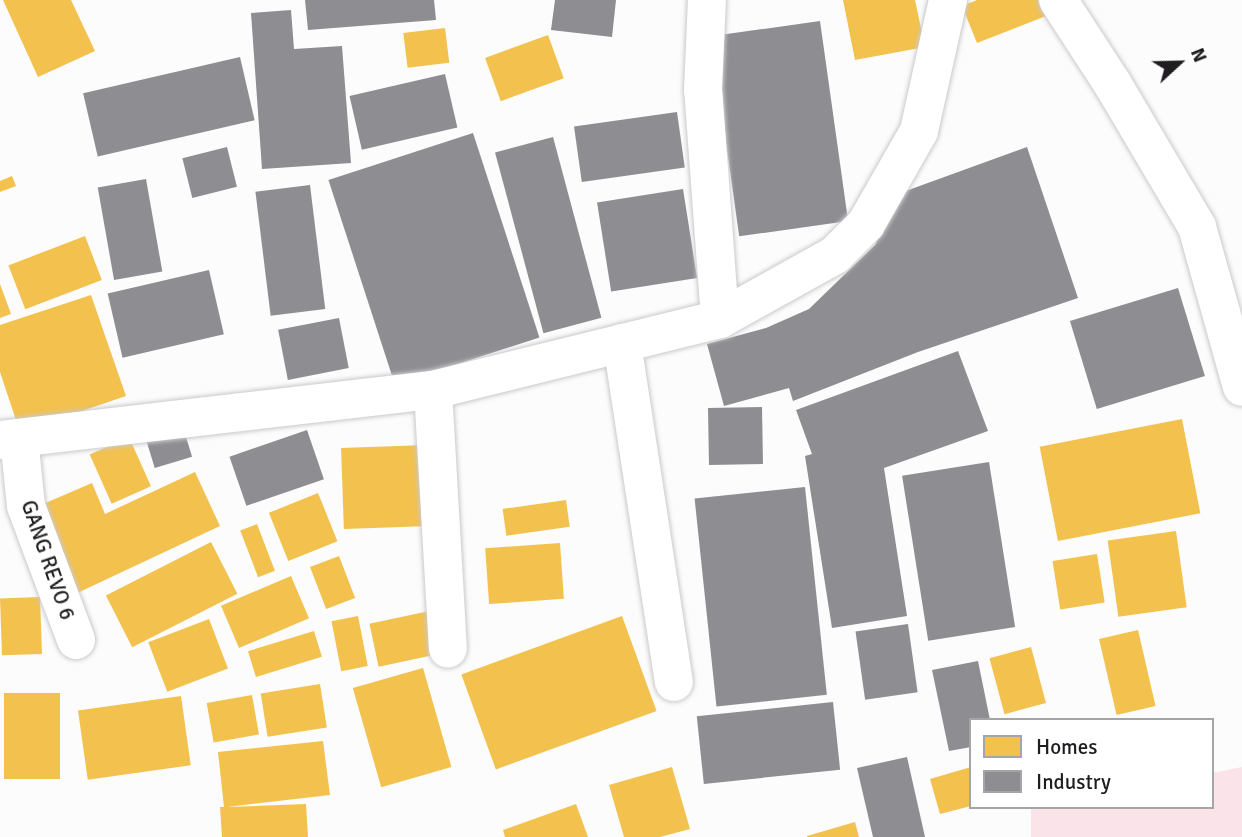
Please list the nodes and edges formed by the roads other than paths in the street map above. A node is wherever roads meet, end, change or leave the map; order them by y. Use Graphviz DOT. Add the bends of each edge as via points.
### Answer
graph roads {
  1 [pos="707,0"];
  2 [pos="948,0"];
  3 [pos="1058,0"];
  4 [pos="720,319"];
  5 [pos="622,343"];
  6 [pos="1242,387"];
  7 [pos="433,390"];
  8 [pos="10,439"];
  9 [pos="76,640"];
  10 [pos="448,649"];
  11 [pos="674,682"];
  1 -- 4 [label="street" via="703,90"];
  2 -- 4 [label="street" via="919,131 866,225 835,255"];
  3 -- 6 [label="street" via="1197,227"];
  4 -- 5 [label="street"];
  5 -- 7 [label="street"];
  5 -- 11 [label="street"];
  7 -- 8 [label="street"];
  7 -- 10 [label="street"];
  8 -- 9 [label="street, GANG REVO 6" via="26,506"];
}
